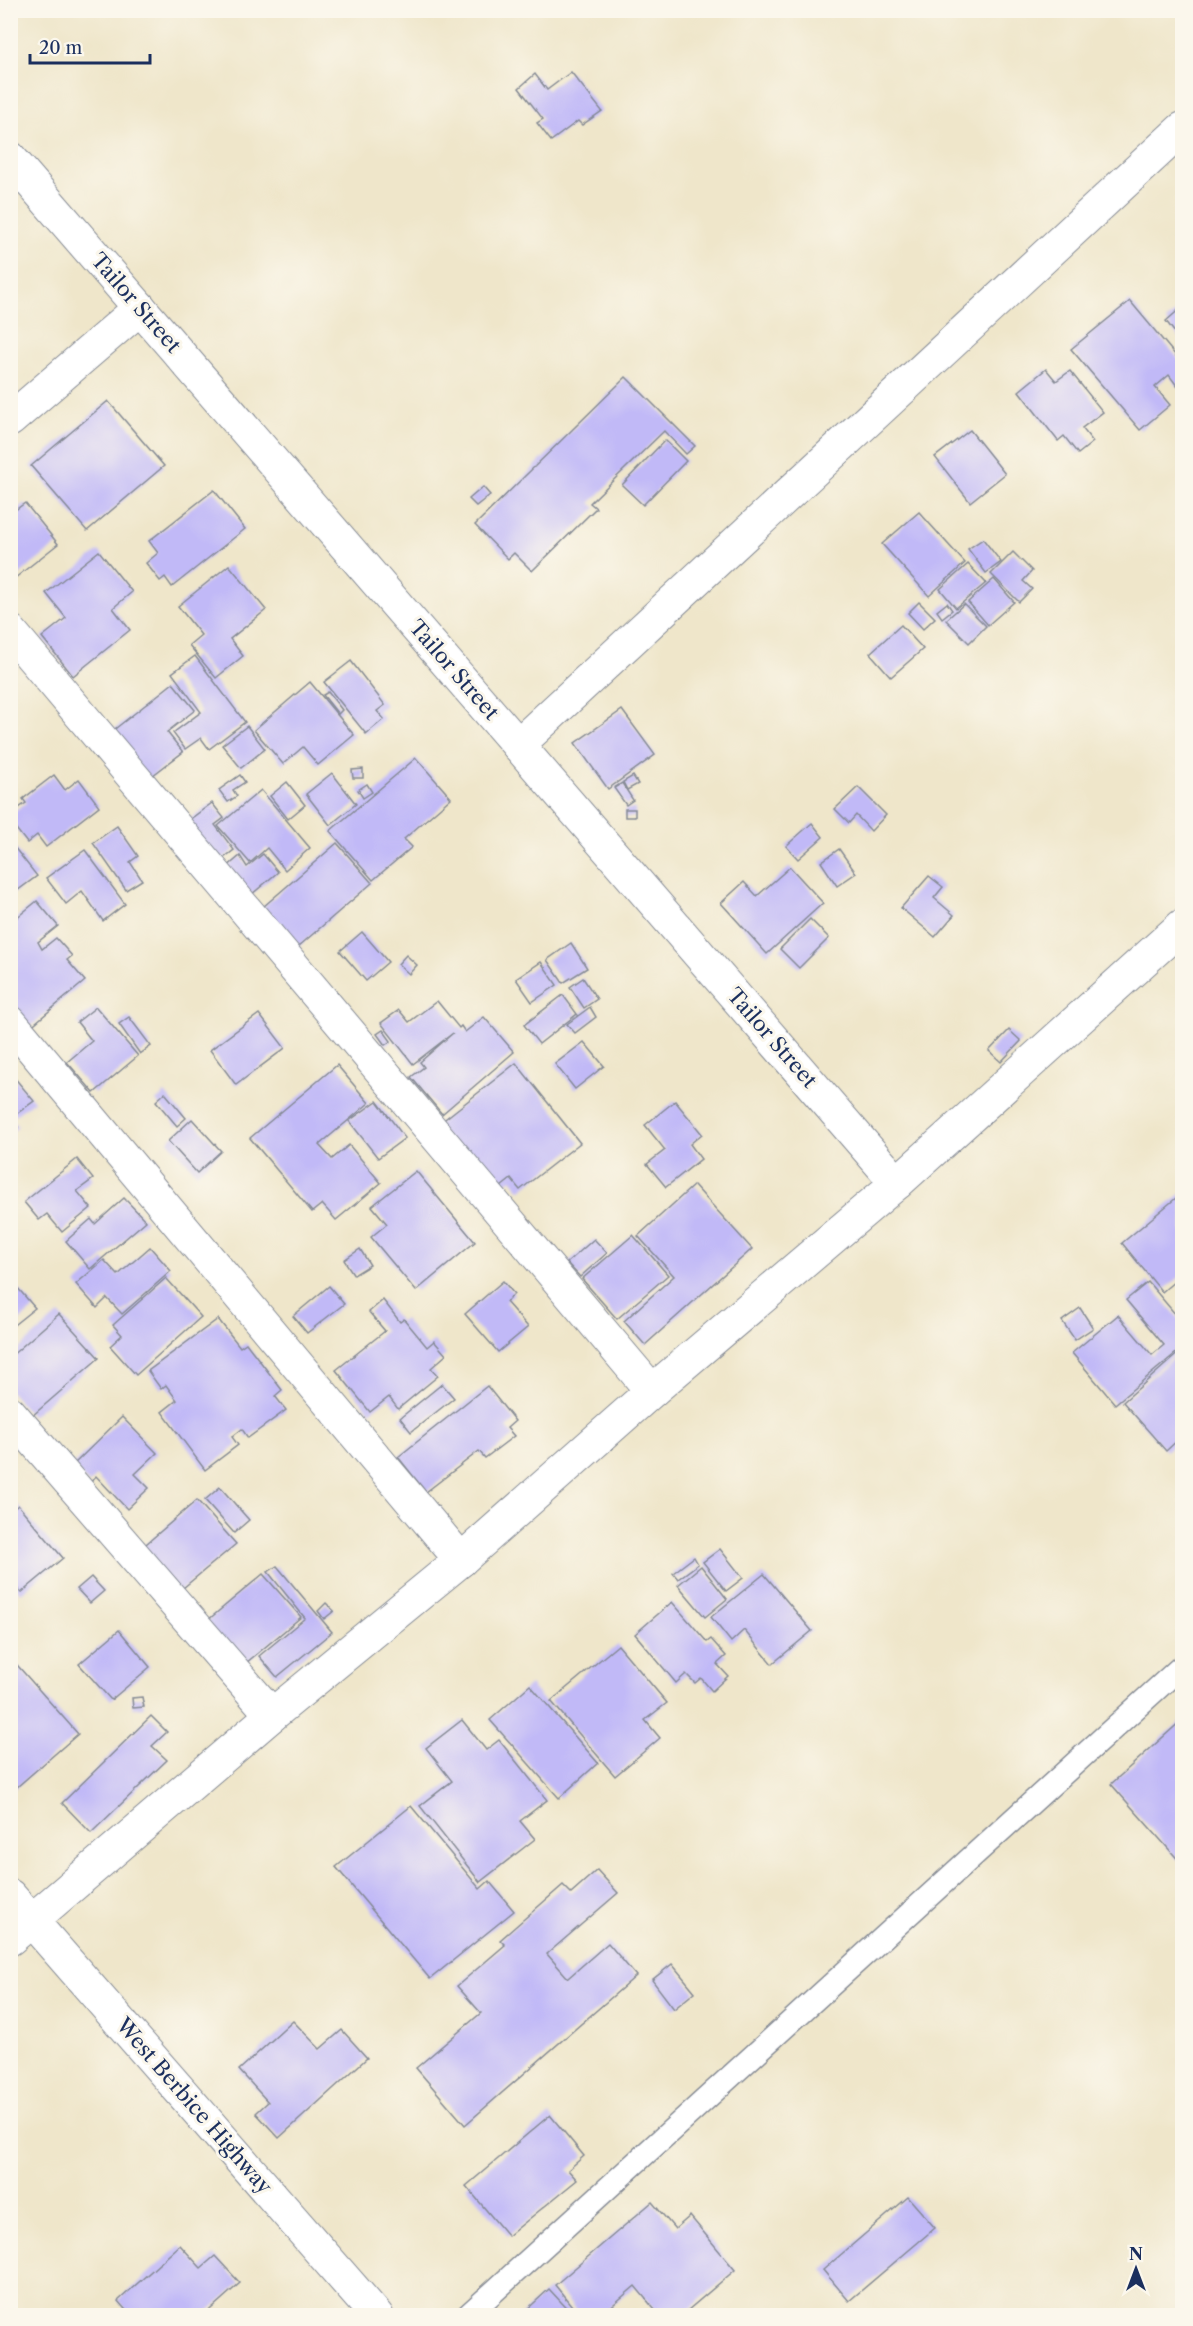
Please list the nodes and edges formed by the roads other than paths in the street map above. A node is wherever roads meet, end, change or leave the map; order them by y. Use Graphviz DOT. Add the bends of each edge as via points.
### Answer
graph roads {
  1 [pos="1182,129"];
  2 [pos="10,158"];
  3 [pos="140,308"];
  4 [pos="10,420"];
  5 [pos="10,631"];
  6 [pos="518,745"];
  7 [pos="1182,926"];
  8 [pos="10,1022"];
  9 [pos="897,1183"];
  10 [pos="652,1391"];
  11 [pos="10,1413"];
  12 [pos="461,1560"];
  13 [pos="1182,1666"];
  14 [pos="272,1715"];
  15 [pos="10,1896"];
  16 [pos="21,1930"];
  17 [pos="377,2316"];
  18 [pos="467,2316"];
  1 -- 6 [label="street"];
  2 -- 3 [label="street, Tailor Street"];
  3 -- 4 [label="street"];
  3 -- 6 [label="street, Tailor Street"];
  5 -- 10 [label="street"];
  6 -- 9 [label="street, Tailor Street"];
  7 -- 9 [label="street"];
  8 -- 12 [label="street"];
  9 -- 10 [label="street"];
  10 -- 12 [label="street"];
  11 -- 14 [label="street"];
  12 -- 14 [label="street"];
  13 -- 18 [label="lane"];
  14 -- 16 [label="street"];
  15 -- 16 [label="street, West Berbice Highway"];
  16 -- 17 [label="street, West Berbice Highway"];
}
